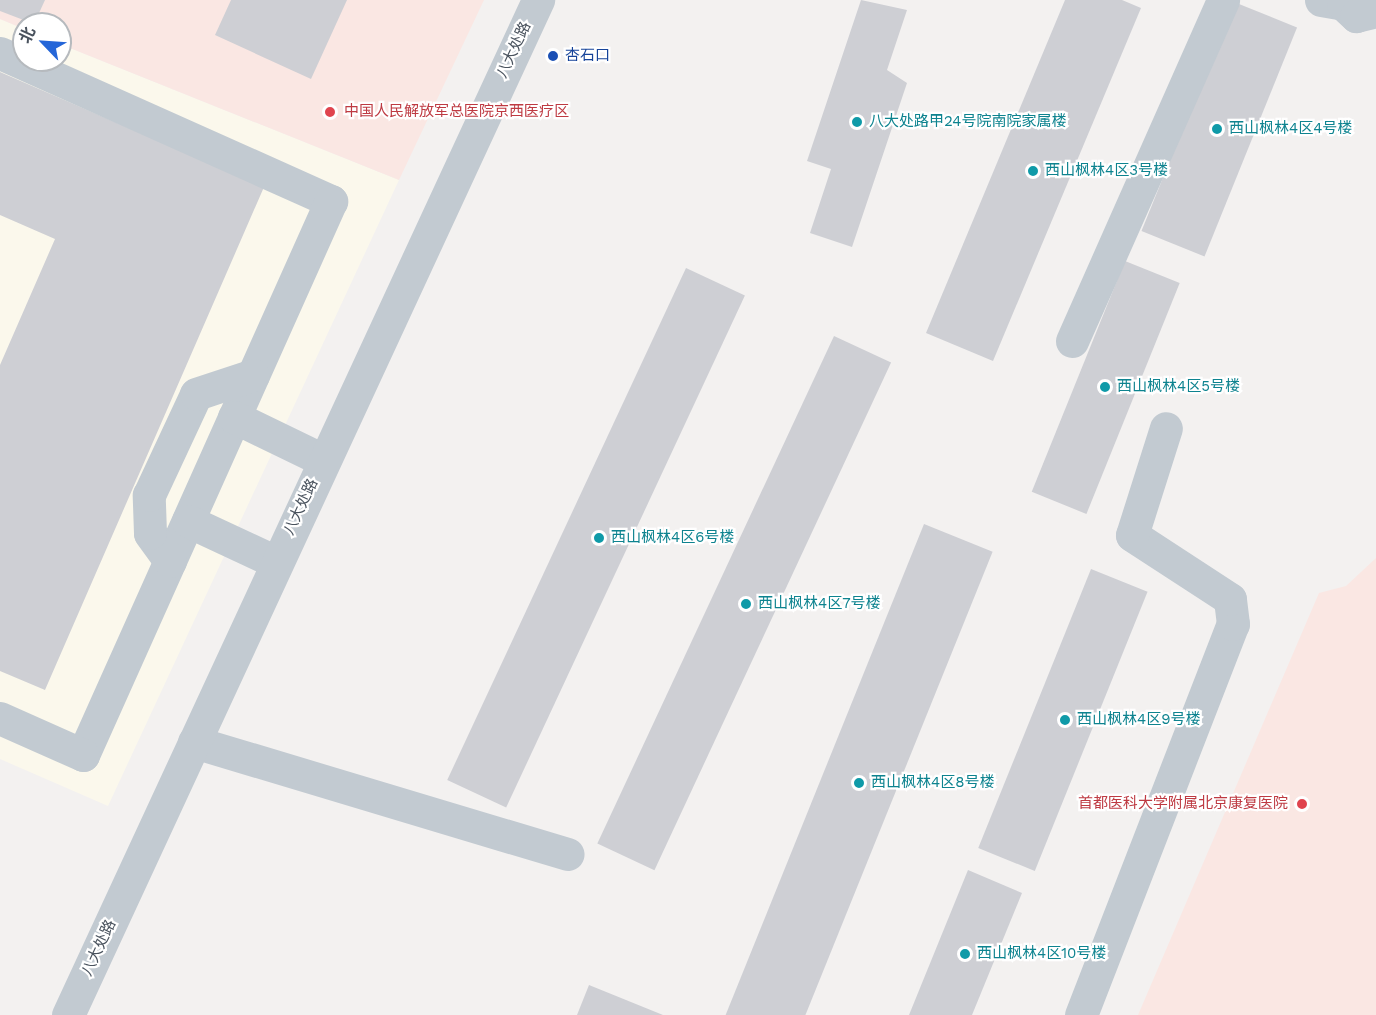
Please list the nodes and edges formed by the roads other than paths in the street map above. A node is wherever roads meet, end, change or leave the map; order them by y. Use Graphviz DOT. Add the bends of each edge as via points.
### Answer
graph roads {
  1 [pos="538,0"];
  2 [pos="1223,0"];
  3 [pos="1321,0"];
  4 [pos="1376,11"];
  5 [pos="0,53"];
  6 [pos="1072,341"];
  7 [pos="253,375"];
  8 [pos="234,417"];
  9 [pos="1166,428"];
  10 [pos="323,460"];
  11 [pos="188,522"];
  12 [pos="170,561"];
  13 [pos="276,562"];
  14 [pos="0,718"];
  15 [pos="194,742"];
  16 [pos="568,854"];
  17 [pos="68,1015"];
  18 [pos="1081,1015"];
  1 -- 10 [label="street, 八大处路"];
  2 -- 6 [label="street"];
  3 -- 4 [label="street" via="1343,4 1356,16"];
  5 -- 7 [label="street" via="331,201"];
  7 -- 8 [label="street"];
  7 -- 12 [label="street" via="196,394 149,495 150,533"];
  8 -- 10 [label="street"];
  8 -- 11 [label="street"];
  9 -- 18 [label="street" via="1132,535 1230,599 1233,624"];
  10 -- 13 [label="street, 八大处路"];
  11 -- 12 [label="street"];
  11 -- 13 [label="street"];
  12 -- 14 [label="street" via="83,755"];
  13 -- 15 [label="street, 八大处路"];
  15 -- 16 [label="street"];
  15 -- 17 [label="street, 八大处路"];
}
